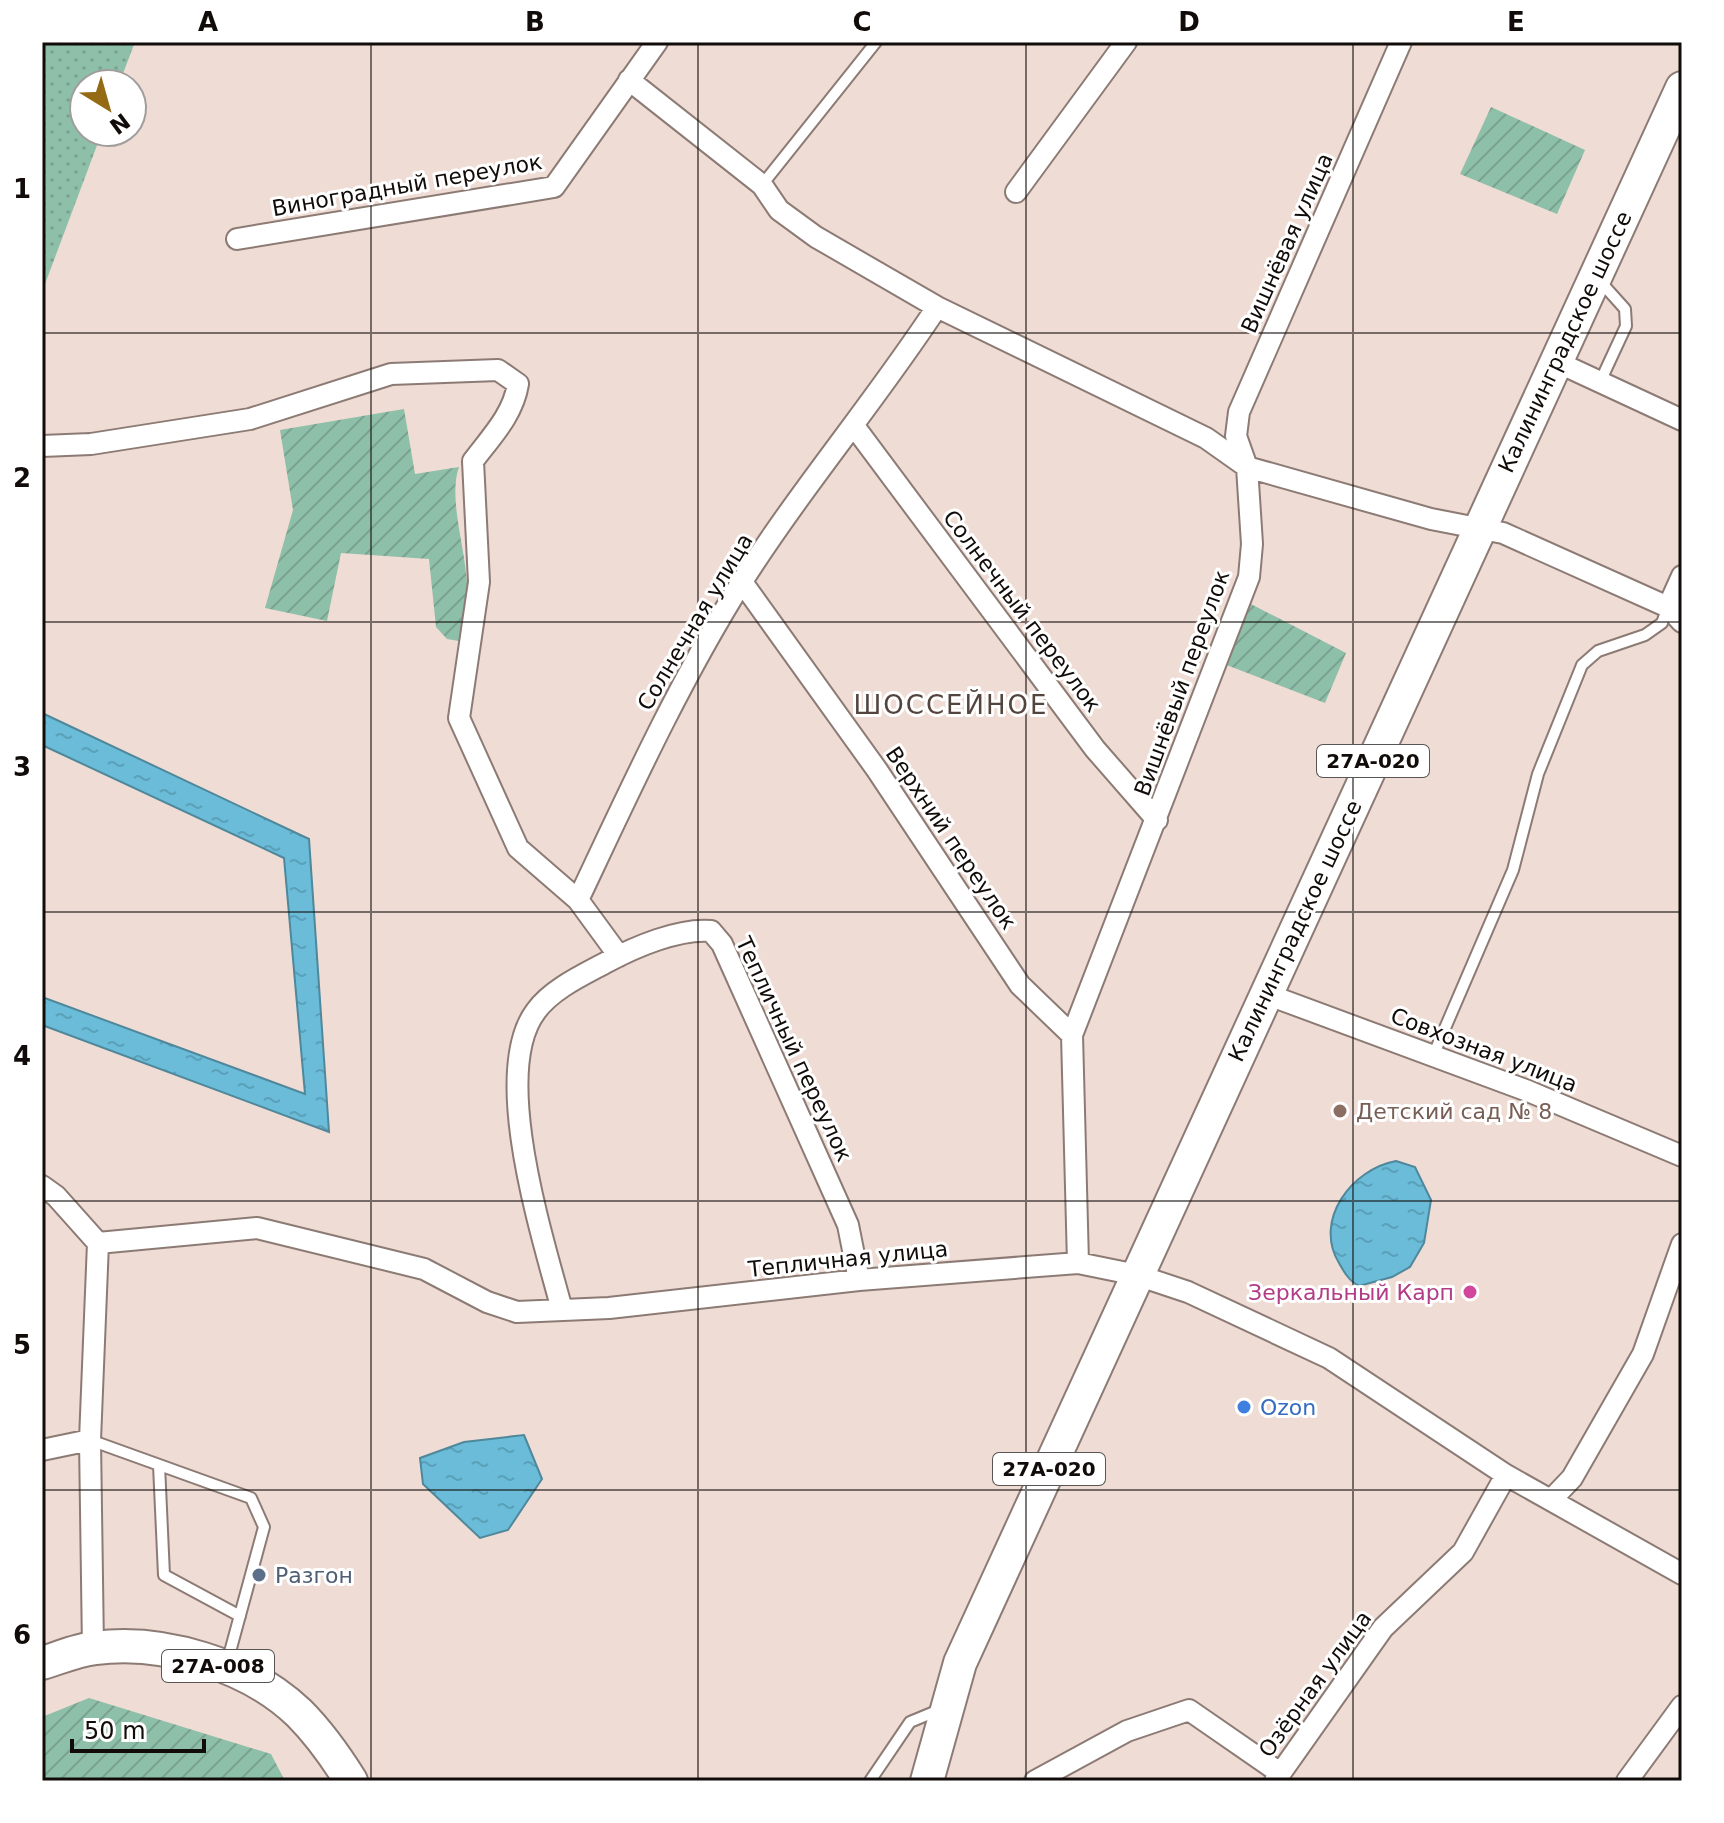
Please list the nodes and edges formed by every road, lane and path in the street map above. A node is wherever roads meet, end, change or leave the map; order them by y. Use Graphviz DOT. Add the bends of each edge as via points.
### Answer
graph roads {
  1 [pos="657,42"];
  2 [pos="876,42"];
  3 [pos="1126,42"];
  4 [pos="1401,42"];
  5 [pos="629,80"];
  6 [pos="1682,88"];
  7 [pos="762,185"];
  8 [pos="1016,192"];
  9 [pos="237,239"];
  10 [pos="1595,276"];
  11 [pos="937,307"];
  12 [pos="1557,362"];
  13 [pos="1600,382"];
  14 [pos="1682,420"];
  15 [pos="854,426"];
  16 [pos="42,446"];
  17 [pos="1247,467"];
  18 [pos="1479,528"];
  19 [pos="1682,576"];
  20 [pos="742,582"];
  21 [pos="1668,607"];
  22 [pos="1682,622"];
  23 [pos="1157,820"];
  24 [pos="578,900"];
  25 [pos="619,956"];
  26 [pos="1266,994"];
  27 [pos="1072,1035"];
  28 [pos="1433,1056"];
  29 [pos="1682,1156"];
  30 [pos="42,1186"];
  31 [pos="98,1243"];
  32 [pos="1682,1244"];
  33 [pos="1078,1263"];
  34 [pos="1137,1275"];
  35 [pos="859,1280"];
  36 [pos="562,1310"];
  37 [pos="90,1440"];
  38 [pos="42,1450"];
  39 [pos="159,1465"];
  40 [pos="1506,1475"];
  41 [pos="1551,1500"];
  42 [pos="1682,1574"];
  43 [pos="240,1616"];
  44 [pos="93,1648"];
  45 [pos="42,1663"];
  46 [pos="225,1669"];
  47 [pos="948,1706"];
  48 [pos="1682,1706"];
  49 [pos="1277,1777"];
  50 [pos="351,1781"];
  51 [pos="870,1781"];
  52 [pos="927,1781"];
  53 [pos="1035,1781"];
  54 [pos="1627,1781"];
  1 -- 5 [label="street, Виноградный переулок"];
  2 -- 7 [label="lane"];
  3 -- 8 [label="street"];
  4 -- 17 [label="street, Вишнёвая улица" via="1239,412 1236,436"];
  5 -- 7 [label="street"];
  5 -- 9 [label="street, Виноградный переулок" via="554,187"];
  6 -- 10 [label="main road, Калининградское шоссе / 27А-020"];
  7 -- 11 [label="street" via="779,210 816,237"];
  10 -- 12 [label="main road, Калининградское шоссе / 27А-020"];
  10 -- 13 [label="lane" via="1625,309 1626,326"];
  11 -- 15 [label="street, Солнечная улица"];
  11 -- 17 [label="street" via="1206,438"];
  12 -- 13 [label="street"];
  12 -- 18 [label="main road, Калининградское шоссе / 27А-020"];
  13 -- 14 [label="street"];
  15 -- 20 [label="street, Солнечная улица"];
  15 -- 23 [label="street, Солнечный переулок" via="1095,749"];
  16 -- 24 [label="street" via="91,444 250,419 391,374 498,370 518,384 507,417 473,461 479,582 459,718 518,848"];
  17 -- 18 [label="street"];
  17 -- 23 [label="street, Вишнёвый переулок" via="1249,577"];
  18 -- 21 [label="street" via="1503,533"];
  18 -- 26 [label="main road, Калининградское шоссе / 27А-020"];
  19 -- 21 [label="street"];
  20 -- 24 [label="street, Солнечная улица" via="655,738"];
  20 -- 27 [label="street, Верхний переулок" via="877,770 1020,985"];
  21 -- 22 [label="street"];
  21 -- 28 [label="lane" via="1662,623 1645,635 1598,651 1582,665 1538,774 1513,870"];
  23 -- 27 [label="street, Вишнёвый переулок"];
  24 -- 25 [label="street"];
  25 -- 35 [label="street, Тепличный переулок" via="694,929 711,931 722,944 848,1225"];
  25 -- 36 [label="street" via="558,991 535,1012 518,1070 529,1186"];
  26 -- 28 [label="street, Совхозная улица"];
  26 -- 34 [label="main road, Калининградское шоссе / 27А-020"];
  27 -- 33 [label="street"];
  28 -- 29 [label="street, Совхозная улица"];
  30 -- 31 [label="street"];
  31 -- 36 [label="street, Тепличная улица" via="257,1228 424,1269 507,1309"];
  31 -- 37 [label="street"];
  32 -- 41 [label="street" via="1643,1354 1572,1478"];
  33 -- 34 [label="street, Тепличная улица"];
  33 -- 35 [label="street, Тепличная улица"];
  34 -- 40 [label="street" via="1188,1292 1329,1358"];
  34 -- 47 [label="main road, Калининградское шоссе / 27А-020" via="960,1663"];
  35 -- 36 [label="street, Тепличная улица"];
  37 -- 38 [label="street"];
  37 -- 39 [label="lane"];
  37 -- 44 [label="street"];
  39 -- 43 [label="lane" via="164,1575"];
  39 -- 43 [label="lane" via="251,1498 264,1527"];
  40 -- 41 [label="street"];
  40 -- 49 [label="street, Озёрная улица" via="1463,1552 1383,1628"];
  41 -- 42 [label="street"];
  43 -- 46 [label="lane"];
  44 -- 45 [label="main road, 27А-008"];
  44 -- 46 [label="main road, 27А-008" via="170,1651"];
  46 -- 50 [label="main road, 27А-008" via="270,1691 299,1713"];
  47 -- 51 [label="lane" via="910,1722"];
  47 -- 52 [label="main road, Калининградское шоссе / 27А-020"];
  48 -- 54 [label="street"];
  49 -- 53 [label="street" via="1189,1710 1127,1731"];
}
